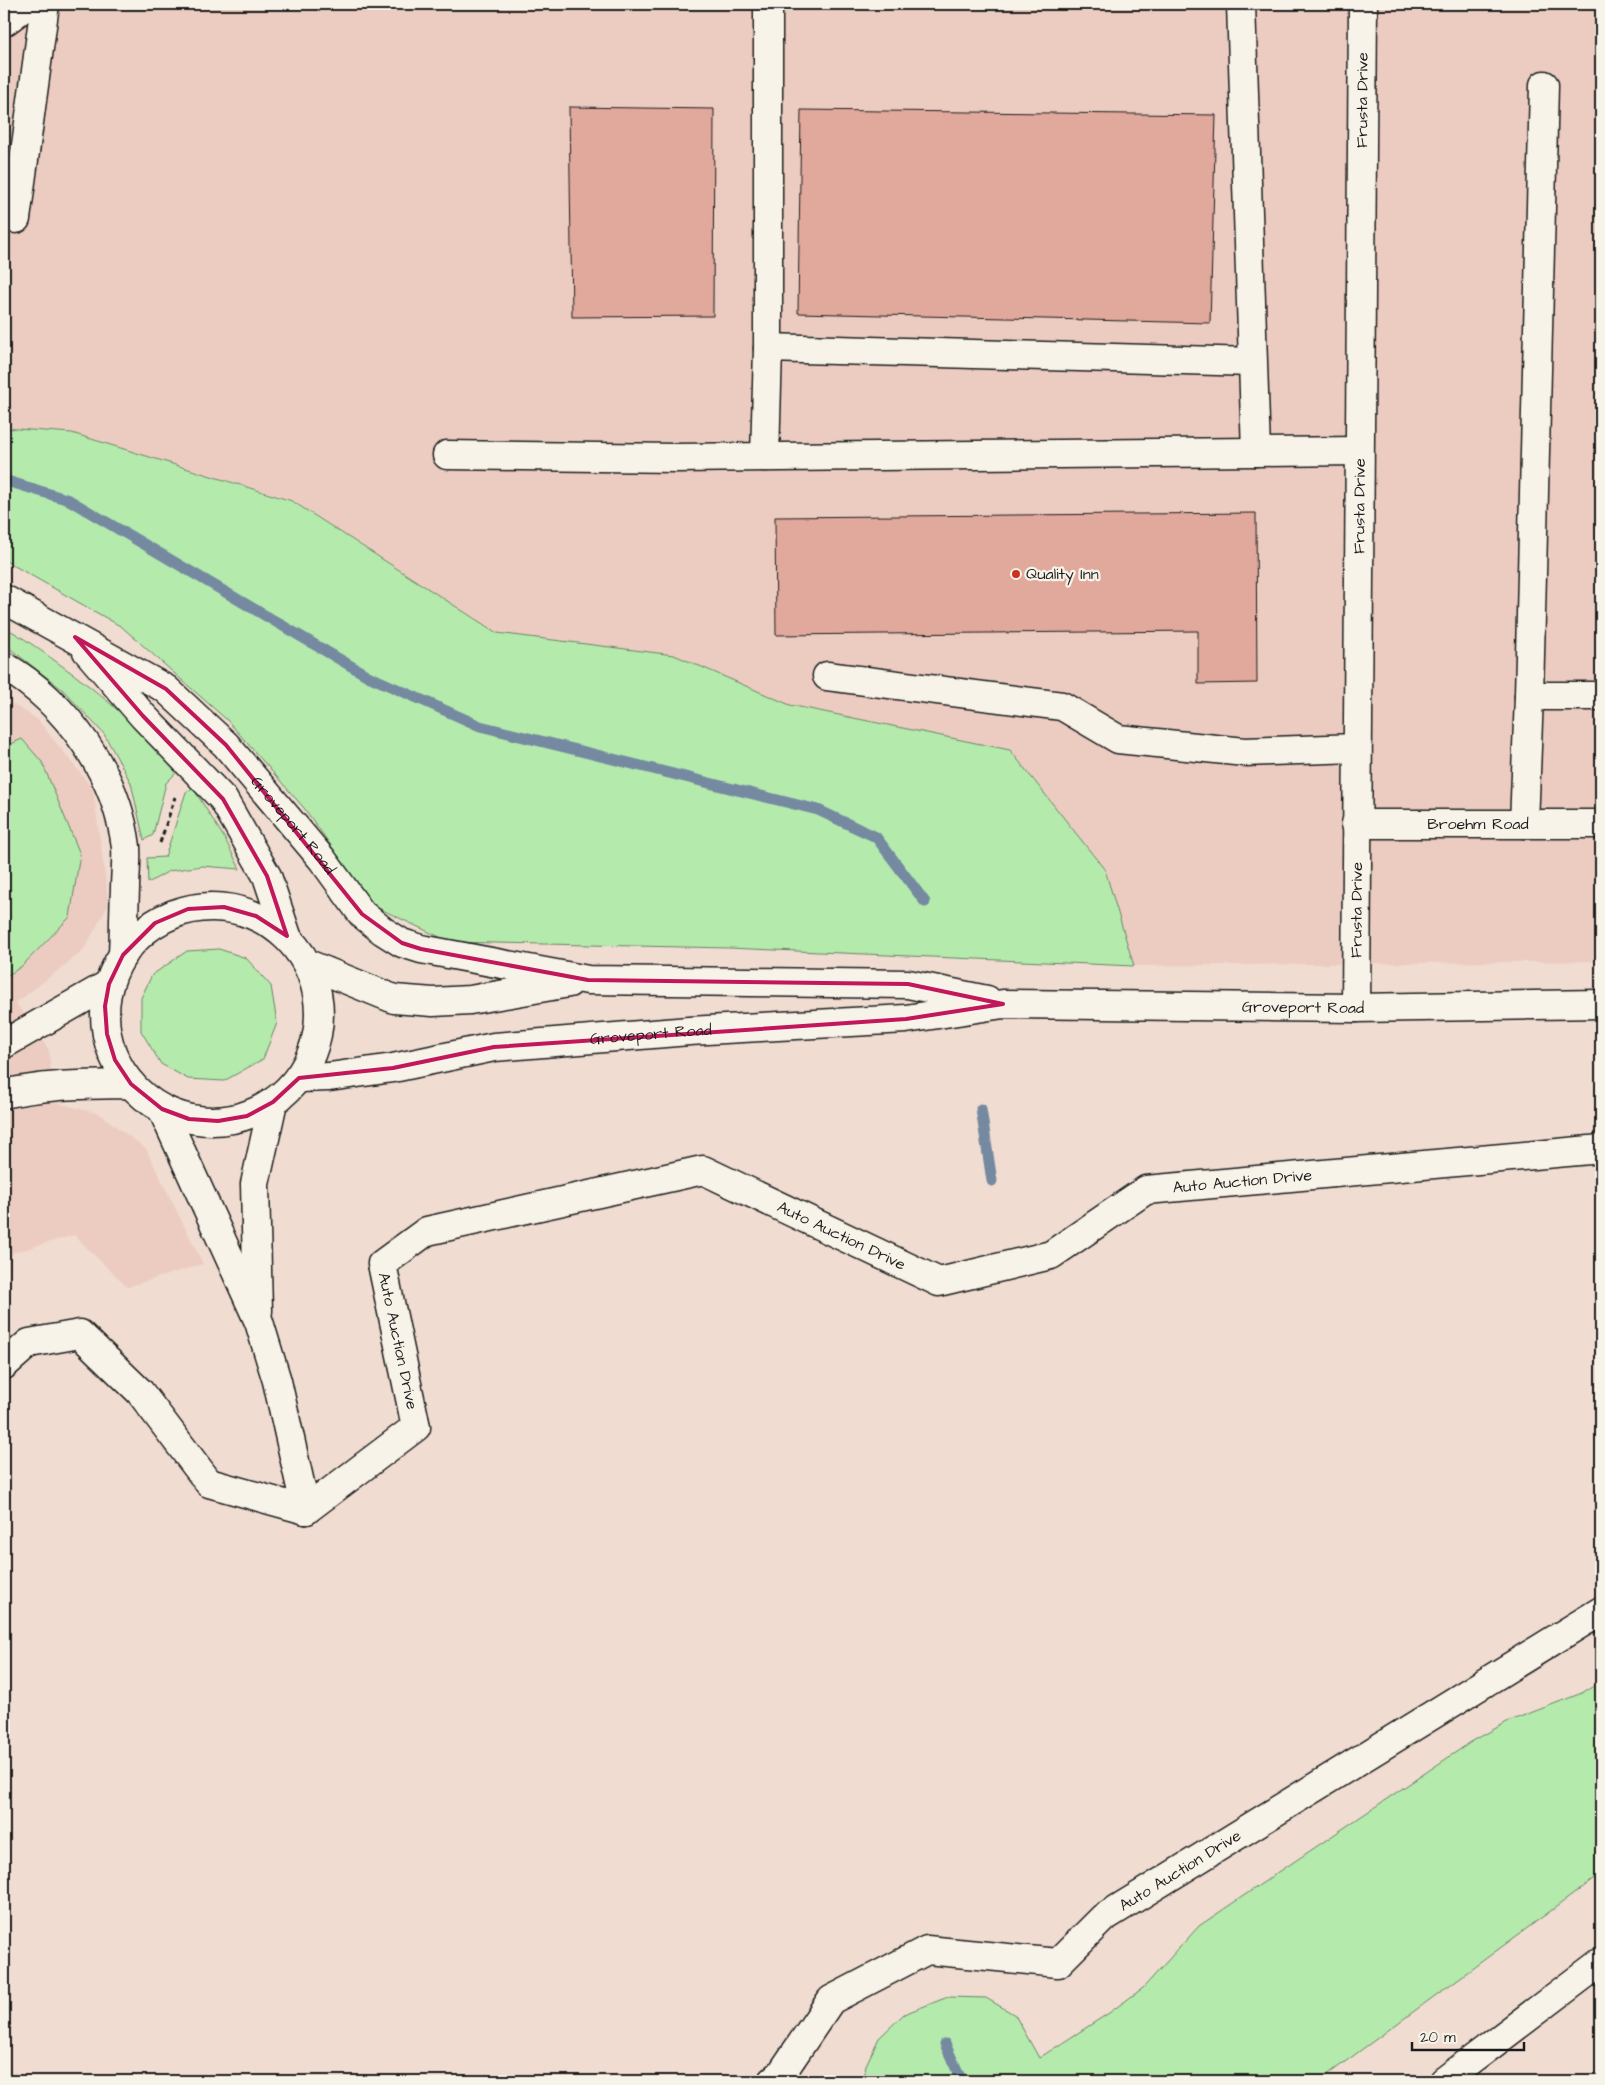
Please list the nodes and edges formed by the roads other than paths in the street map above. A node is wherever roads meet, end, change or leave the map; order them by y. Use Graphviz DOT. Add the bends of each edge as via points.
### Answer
graph roads {
  1 [pos="28,4"];
  2 [pos="45,4"];
  3 [pos="768,4"];
  4 [pos="1241,4"];
  5 [pos="1363,4"];
  6 [pos="4,22"];
  7 [pos="1544,85"];
  8 [pos="16,219"];
  9 [pos="768,348"];
  10 [pos="1252,362"];
  11 [pos="1359,450"];
  12 [pos="1256,452"];
  13 [pos="447,455"];
  14 [pos="765,457"];
  15 [pos="4,598"];
  16 [pos="75,637"];
  17 [pos="4,666"];
  18 [pos="826,676"];
  19 [pos="1530,696"];
  20 [pos="1601,696"];
  21 [pos="1357,748"];
  22 [pos="1356,824"];
  23 [pos="1524,824"];
  24 [pos="1601,824"];
  25 [pos="287,936"];
  26 [pos="123,955"];
  27 [pos="308,964"];
  28 [pos="588,980"];
  29 [pos="109,984"];
  30 [pos="1004,1004"];
  31 [pos="1601,1004"];
  32 [pos="1356,1008"];
  33 [pos="4,1044"];
  34 [pos="299,1078"];
  35 [pos="131,1084"];
  36 [pos="4,1094"];
  37 [pos="273,1102"];
  38 [pos="162,1109"];
  39 [pos="1601,1149"];
  40 [pos="259,1322"];
  41 [pos="4,1365"];
  42 [pos="306,1510"];
  43 [pos="1601,1611"];
  44 [pos="1601,1962"];
  45 [pos="774,2081"];
  46 [pos="1444,2081"];
  1 -- 6 [label="main road"];
  2 -- 8 [label="main road"];
  3 -- 9 [label="main road"];
  4 -- 10 [label="main road"];
  5 -- 11 [label="main road, Frusta Drive"];
  7 -- 19 [label="main road"];
  9 -- 10 [label="main road"];
  9 -- 14 [label="main road"];
  10 -- 12 [label="main road"];
  11 -- 12 [label="main road"];
  11 -- 21 [label="main road, Frusta Drive"];
  12 -- 14 [label="main road"];
  13 -- 14 [label="main road"];
  15 -- 16 [label="main road, Groveport Road"];
  16 -- 25 [label="main road, Groveport Road" via="142,716 223,799 267,876"];
  16 -- 28 [label="main road, Groveport Road" via="166,688 226,745 322,859 362,914 383,931 421,950"];
  17 -- 26 [label="main road" via="53,704 76,732 100,767 120,811 126,849"];
  18 -- 21 [label="main road" via="1062,706 1118,739 1245,752"];
  19 -- 20 [label="main road"];
  19 -- 23 [label="main road"];
  21 -- 22 [label="main road, Frusta Drive"];
  22 -- 23 [label="main road, Broehm Road"];
  22 -- 32 [label="main road, Frusta Drive"];
  23 -- 24 [label="main road, Broehm Road"];
  25 -- 26 [label="main road" via="256,916 240,911 224,907 188,909 155,923"];
  25 -- 27 [label="main road"];
  26 -- 29 [label="main road"];
  27 -- 28 [label="main road, Groveport Road" via="394,999 433,1002 470,1000"];
  27 -- 34 [label="main road" via="318,992 320,1022 314,1051"];
  28 -- 30 [label="main road, Groveport Road" via="908,984"];
  29 -- 33 [label="main road"];
  29 -- 35 [label="main road" via="105,1006 107,1034 115,1060"];
  30 -- 32 [label="main road, Groveport Road"];
  30 -- 34 [label="main road, Groveport Road" via="906,1019 494,1046 393,1068"];
  31 -- 32 [label="main road, Groveport Road"];
  34 -- 37 [label="main road"];
  35 -- 36 [label="main road" via="31,1087"];
  35 -- 38 [label="main road"];
  37 -- 38 [label="main road" via="247,1116 218,1121 189,1119"];
  37 -- 40 [label="main road" via="255,1184"];
  38 -- 40 [label="main road"];
  39 -- 42 [label="main road, Auto Auction Drive" via="1146,1190 1051,1255 938,1282 703,1170 427,1231 382,1264 416,1426"];
  40 -- 42 [label="main road" via="277,1381"];
  41 -- 42 [label="main road" via="29,1343 80,1334 140,1392 209,1483"];
  43 -- 45 [label="main road, Auto Auction Drive" via="1103,1918 1058,1963 927,1950 830,2000"];
  44 -- 46 [label="main road"];
}
